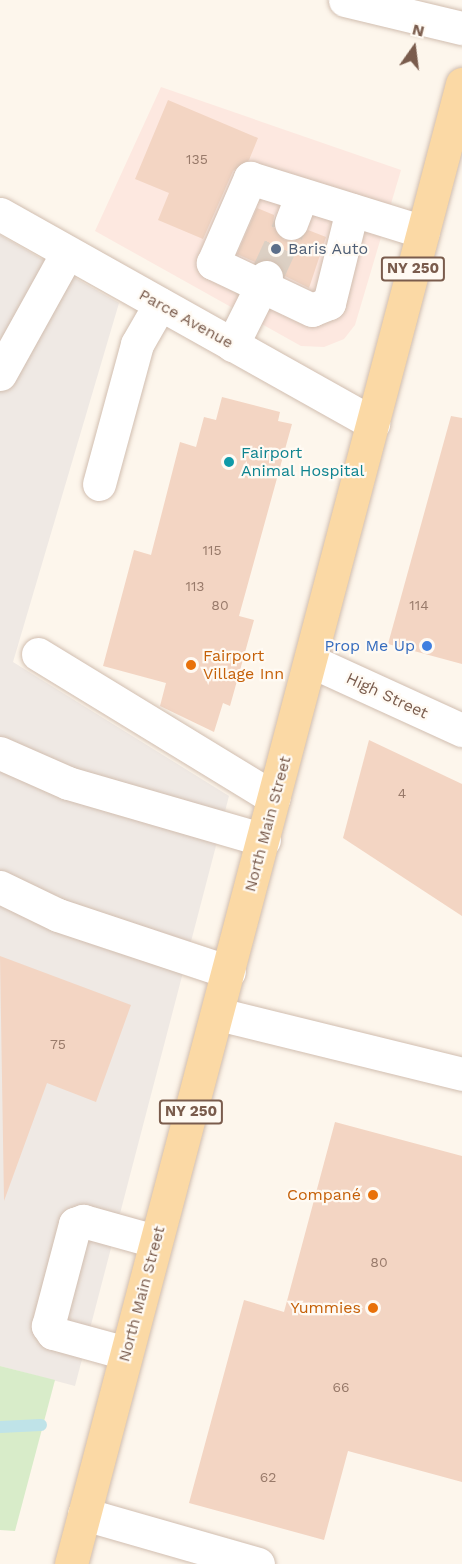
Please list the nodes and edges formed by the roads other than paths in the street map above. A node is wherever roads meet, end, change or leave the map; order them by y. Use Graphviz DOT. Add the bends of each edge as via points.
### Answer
graph roads {
  1 [pos="345,0"];
  2 [pos="462,28"];
  3 [pos="462,84"];
  4 [pos="352,210"];
  5 [pos="0,214"];
  6 [pos="423,232"];
  7 [pos="68,253"];
  8 [pos="264,281"];
  9 [pos="160,304"];
  10 [pos="232,345"];
  11 [pos="0,374"];
  12 [pos="373,423"];
  13 [pos="99,483"];
  14 [pos="38,654"];
  15 [pos="311,661"];
  16 [pos="462,730"];
  17 [pos="0,753"];
  18 [pos="274,798"];
  19 [pos="264,840"];
  20 [pos="0,887"];
  21 [pos="229,972"];
  22 [pos="218,1014"];
  23 [pos="462,1074"];
  24 [pos="155,1241"];
  25 [pos="126,1353"];
  26 [pos="84,1514"];
  27 [pos="71,1564"];
  28 [pos="258,1564"];
  1 -- 2 [label="street"];
  3 -- 6 [label="main road, North Main Street / NY 250"];
  4 -- 6 [label="street"];
  4 -- 8 [label="street" via="329,303 312,310"];
  4 -- 8 [label="street" via="297,209 250,178 213,263"];
  5 -- 7 [label="street, Parce Avenue"];
  6 -- 12 [label="main road, North Main Street / NY 250"];
  7 -- 9 [label="street, Parce Avenue"];
  7 -- 11 [label="street"];
  8 -- 10 [label="street"];
  9 -- 10 [label="street, Parce Avenue"];
  9 -- 13 [label="street" via="137,344"];
  10 -- 12 [label="street, Parce Avenue"];
  12 -- 15 [label="main road, North Main Street / NY 250"];
  14 -- 18 [label="street"];
  15 -- 16 [label="street, High Street"];
  15 -- 18 [label="main road, North Main Street / NY 250"];
  17 -- 19 [label="street" via="68,783"];
  18 -- 19 [label="main road, North Main Street / NY 250"];
  19 -- 21 [label="main road, North Main Street / NY 250"];
  20 -- 21 [label="street" via="69,919"];
  21 -- 22 [label="main road, North Main Street / NY 250"];
  22 -- 23 [label="street"];
  22 -- 24 [label="main road, North Main Street / NY 250"];
  24 -- 25 [label="main road, North Main Street / NY 250"];
  24 -- 25 [label="street" via="83,1221 75,1224 48,1326 53,1333"];
  25 -- 26 [label="main road, North Main Street / NY 250"];
  26 -- 27 [label="main road, North Main Street / NY 250"];
  26 -- 28 [label="street"];
}
